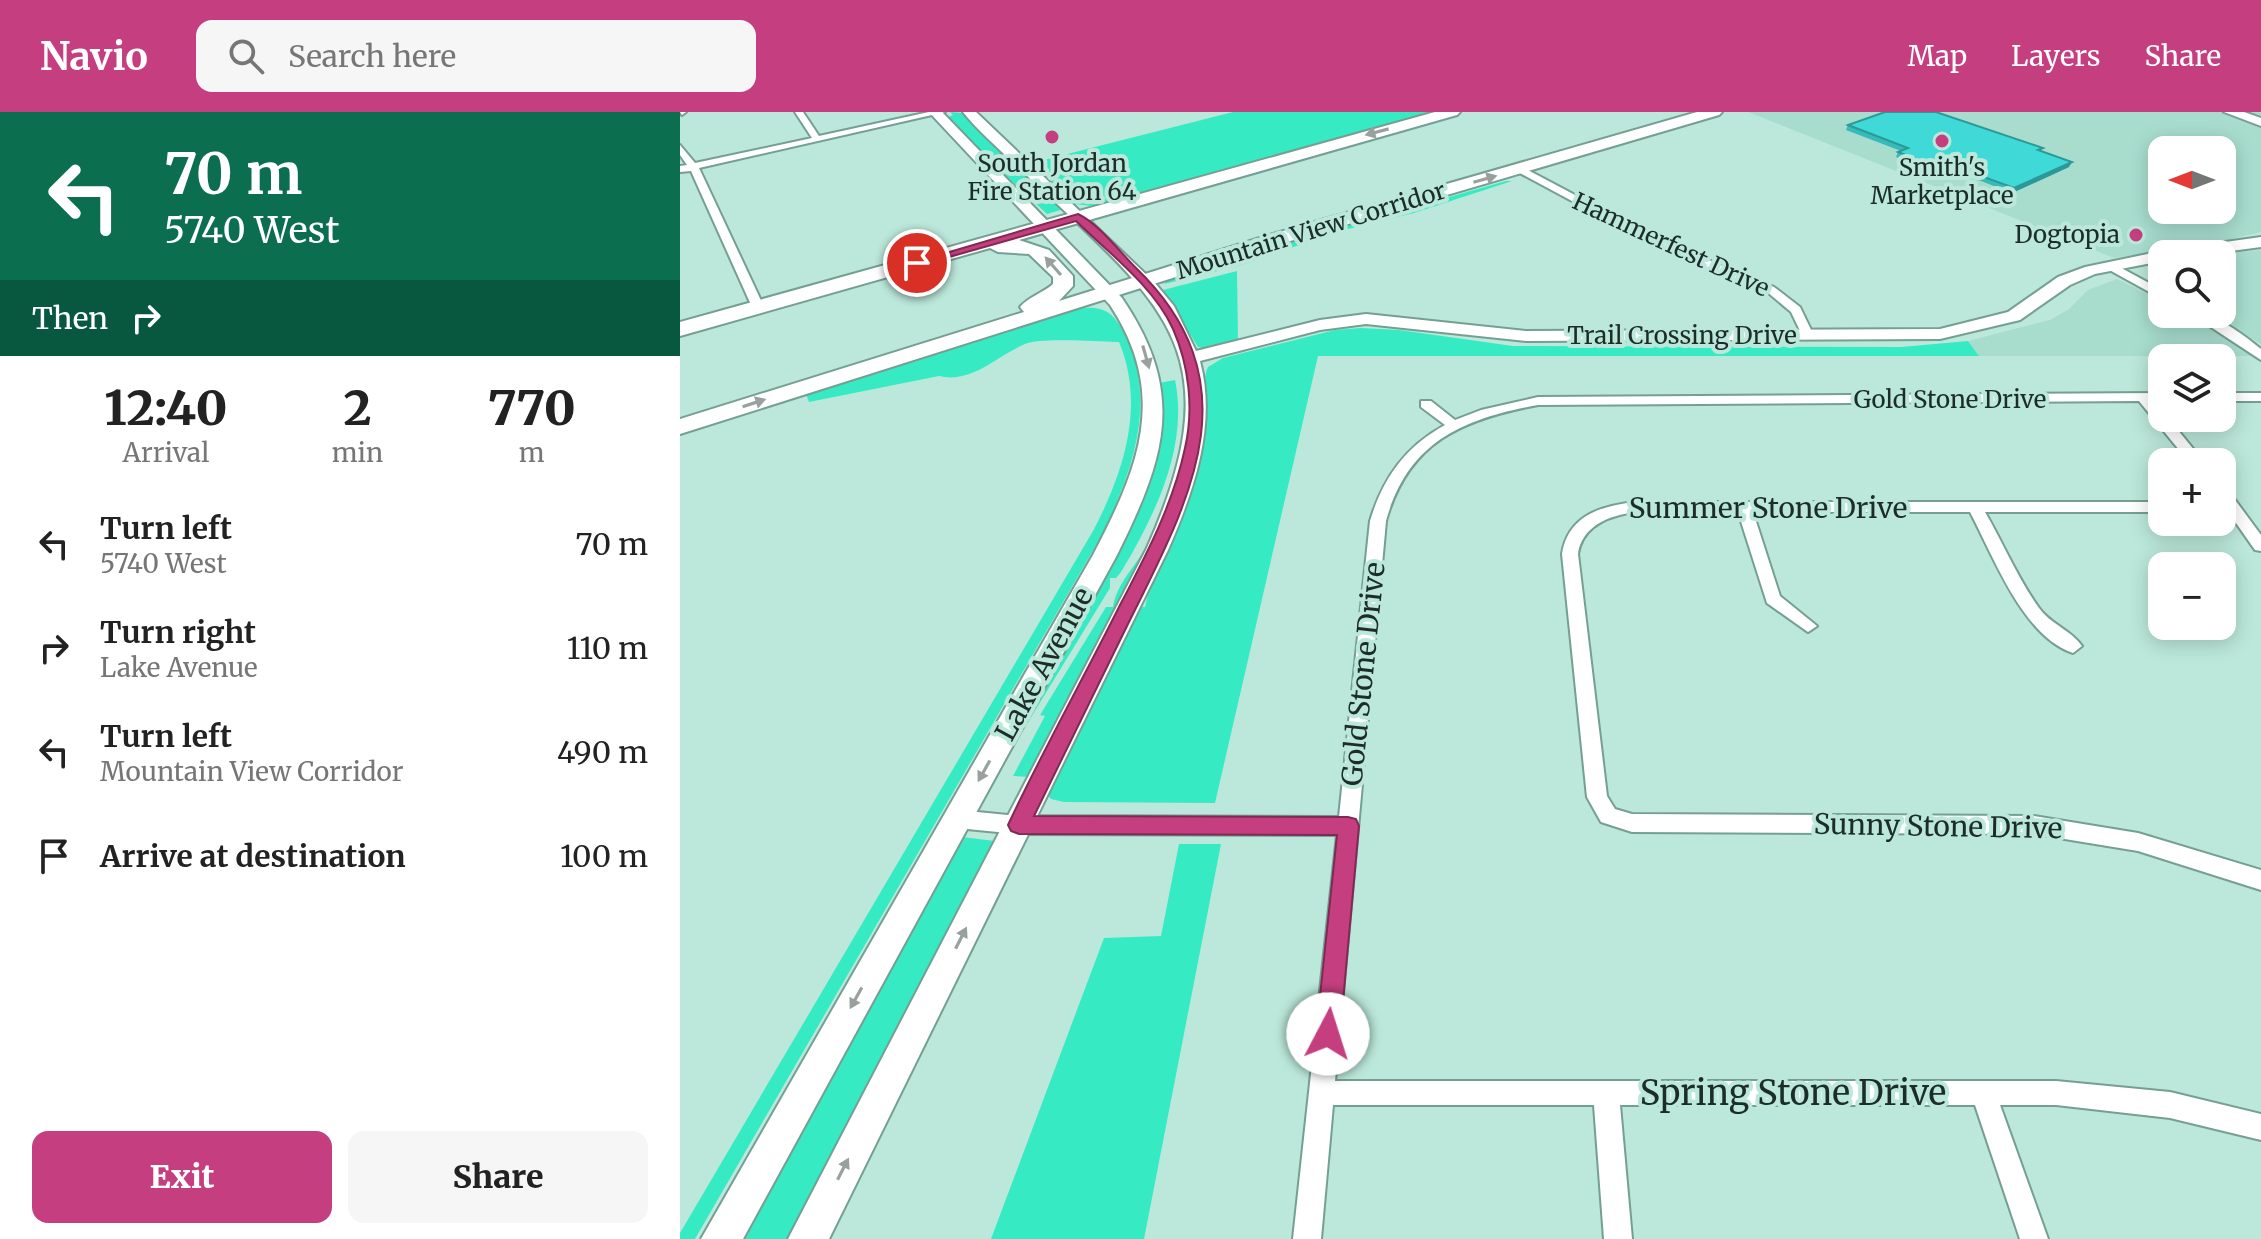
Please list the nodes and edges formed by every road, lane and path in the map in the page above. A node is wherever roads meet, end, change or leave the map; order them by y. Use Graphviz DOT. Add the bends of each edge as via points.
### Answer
graph roads {
  1 [pos="799,112"];
  2 [pos="937,112"];
  3 [pos="969,112"];
  4 [pos="1452,112"];
  5 [pos="1714,112"];
  6 [pos="2231,112"];
  7 [pos="2253,115"];
  8 [pos="817,139"];
  9 [pos="680,148"];
  10 [pos="1012,155"];
  11 [pos="983,162"];
  12 [pos="692,166"];
  13 [pos="680,169"];
  14 [pos="1519,169"];
  15 [pos="1078,218"];
  16 [pos="1044,227"];
  17 [pos="2261,242"];
  18 [pos="2236,245"];
  19 [pos="2148,258"];
  20 [pos="2108,265"];
  21 [pos="1144,281"];
  22 [pos="2148,287"];
  23 [pos="1106,292"];
  24 [pos="758,307"];
  25 [pos="2223,328"];
  26 [pos="680,332"];
  27 [pos="1808,336"];
  28 [pos="2261,356"];
  29 [pos="1190,358"];
  30 [pos="832,378"];
  31 [pos="2143,397"];
  32 [pos="2148,397"];
  33 [pos="2236,397"];
  34 [pos="2261,397"];
  35 [pos="1426,404"];
  36 [pos="1453,425"];
  37 [pos="680,427"];
  38 [pos="2185,448"];
  39 [pos="1744,507"];
  40 [pos="1975,507"];
  41 [pos="2148,507"];
  42 [pos="2236,516"];
  43 [pos="2261,546"];
  44 [pos="1808,626"];
  45 [pos="2073,646"];
  46 [pos="1608,816"];
  47 [pos="957,819"];
  48 [pos="1019,825"];
  49 [pos="1348,826"];
  50 [pos="2261,880"];
  51 [pos="1322,1093"];
  52 [pos="1606,1093"];
  53 [pos="1983,1093"];
  54 [pos="2261,1127"];
  55 [pos="721,1239"];
  56 [pos="808,1239"];
  57 [pos="1307,1239"];
  58 [pos="1618,1239"];
  59 [pos="2034,1239"];
  1 -- 8 [label="street"];
  2 -- 8 [label="street"];
  2 -- 11 [label="street, Lake Avenue"];
  3 -- 10 [label="street, Lake Avenue"];
  4 -- 15 [label="highway, one-way"];
  5 -- 14 [label="highway, Mountain View Corridor"];
  6 -- 7 [label="main road"];
  8 -- 12 [label="street"];
  9 -- 12 [label="street"];
  10 -- 11 [label="street"];
  10 -- 15 [label="street, Lake Avenue"];
  11 -- 16 [label="street, Lake Avenue"];
  12 -- 13 [label="street"];
  12 -- 24 [label="street"];
  21 -- 14 [label="highway, Mountain View Corridor, one-way"];
  14 -- 27 [label="street, Hammerfest Drive" via="1656,242 1770,289 1796,310"];
  15 -- 16 [label="highway"];
  15 -- 21 [label="street, Lake Avenue"];
  16 -- 23 [label="street, Lake Avenue"];
  16 -- 24 [label="highway"];
  17 -- 18 [label="street"];
  19 -- 20 [label="street, Trail Crossing Drive"];
  20 -- 22 [label="street"];
  20 -- 27 [label="street, Trail Crossing Drive" via="2064,281 2028,309 1995,323 1940,334"];
  21 -- 23 [label="highway, Mountain View Corridor"];
  21 -- 29 [label="street, Lake Avenue" via="1171,315"];
  23 -- 30 [label="highway, Mountain View Corridor"];
  23 -- 47 [label="street, Lake Avenue, one-way" via="1131,323 1149,368 1154,420 1145,466 1116,536"];
  24 -- 26 [label="highway"];
  25 -- 28 [label="street"];
  30 -- 26 [label="highway, one-way" via="1043,302 1060,290 1063,276 1036,249 993,247"];
  27 -- 29 [label="street, Trail Crossing Drive" via="1511,336 1354,319"];
  29 -- 48 [label="street, Lake Avenue" via="1196,387 1195,431 1180,496"];
  37 -- 30 [label="highway, Mountain View Corridor, one-way"];
  31 -- 32 [label="street, Gold Stone Drive"];
  31 -- 36 [label="street, Gold Stone Drive" via="1556,400 1505,407"];
  31 -- 38 [label="street"];
  33 -- 34 [label="street"];
  35 -- 36 [label="street"];
  36 -- 49 [label="street, Gold Stone Drive" via="1408,459 1390,482 1381,507"];
  39 -- 40 [label="street, Summer Stone Drive"];
  39 -- 44 [label="street" via="1773,599"];
  39 -- 46 [label="street, Summer Stone Drive" via="1613,510 1586,521 1572,540 1597,797"];
  40 -- 41 [label="street, Summer Stone Drive"];
  40 -- 45 [label="street" via="2033,613"];
  42 -- 43 [label="street"];
  46 -- 50 [label="street, Sunny Stone Drive" via="1632,823 2034,825 2138,842"];
  47 -- 48 [label="street"];
  47 -- 55 [label="street, Lake Avenue, one-way"];
  48 -- 49 [label="street"];
  56 -- 48 [label="street, Lake Avenue, one-way"];
  49 -- 51 [label="street, Gold Stone Drive"];
  51 -- 52 [label="street, Spring Stone Drive"];
  51 -- 57 [label="street, Gold Stone Drive"];
  52 -- 53 [label="street, Spring Stone Drive"];
  52 -- 58 [label="street"];
  53 -- 54 [label="street, Spring Stone Drive" via="2112,1097"];
  53 -- 59 [label="street"];
}
